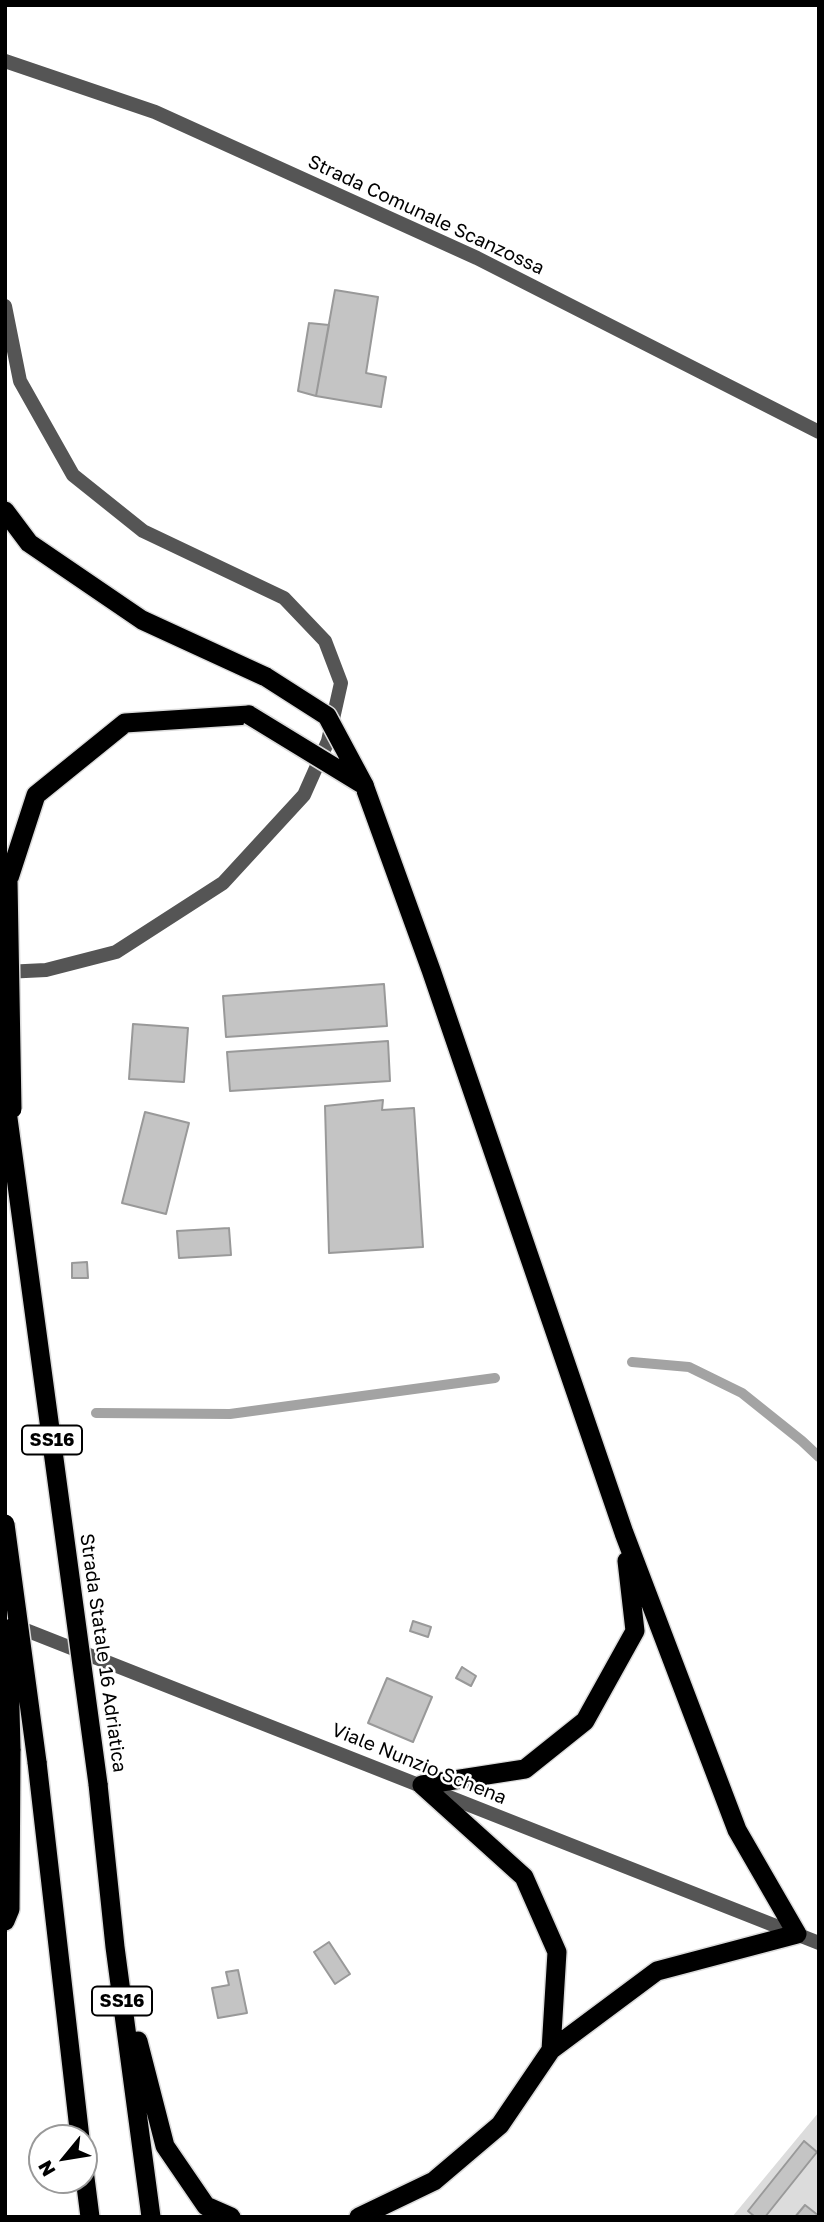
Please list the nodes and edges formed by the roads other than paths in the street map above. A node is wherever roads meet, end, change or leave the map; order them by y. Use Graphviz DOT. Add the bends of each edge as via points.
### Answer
graph roads {
  1 [pos="5,61"];
  2 [pos="5,306"];
  3 [pos="819,432"];
  4 [pos="5,511"];
  5 [pos="364,785"];
  6 [pos="5,972"];
  7 [pos="5,1097"];
  8 [pos="12,1142"];
  9 [pos="5,1524"];
  10 [pos="6,1530"];
  11 [pos="624,1533"];
  12 [pos="5,1622"];
  13 [pos="422,1785"];
  14 [pos="5,1921"];
  15 [pos="797,1934"];
  16 [pos="819,1943"];
  17 [pos="115,1947"];
  18 [pos="551,2050"];
  19 [pos="78,2124"];
  20 [pos="87,2194"];
  21 [pos="89,2217"];
  22 [pos="151,2217"];
  23 [pos="231,2217"];
  24 [pos="359,2217"];
  1 -- 3 [label="street, Strada Comunale Scanzossa" via="155,111 440,241"];
  2 -- 6 [label="street" via="20,381 73,475 143,531 284,598 325,641 341,683 328,741 304,795 223,883 116,952 46,971"];
  4 -- 5 [label="highway, bridge" via="29,543 142,620 266,677 327,716"];
  5 -- 8 [label="highway, bridge" via="249,715 125,723 36,795 8,881"];
  5 -- 11 [label="highway"];
  7 -- 8 [label="highway, Strada Statale 16 Adriatica / SS16, bridge"];
  8 -- 17 [label="highway, Strada Statale 16 Adriatica / SS16, bridge"];
  9 -- 10 [label="highway, SS16, bridge"];
  10 -- 14 [label="highway, bridge" via="12,1749 10,1909"];
  10 -- 19 [label="highway, SS16, bridge"];
  11 -- 13 [label="highway" via="635,1631 585,1721 525,1769"];
  11 -- 15 [label="highway" via="737,1830"];
  12 -- 13 [label="street, Viale Nunzio Schena"];
  13 -- 15 [label="street, Viale Nunzio Schena"];
  13 -- 18 [label="highway" via="524,1877 557,1952"];
  15 -- 16 [label="street, Viale Nunzio Schena"];
  15 -- 18 [label="highway" via="657,1971"];
  17 -- 22 [label="highway, Strada Statale 16 Adriatica / SS16"];
  17 -- 23 [label="highway" via="165,2146 206,2206"];
  18 -- 24 [label="highway" via="500,2125 434,2181"];
  20 -- 21 [label="highway"];
}
